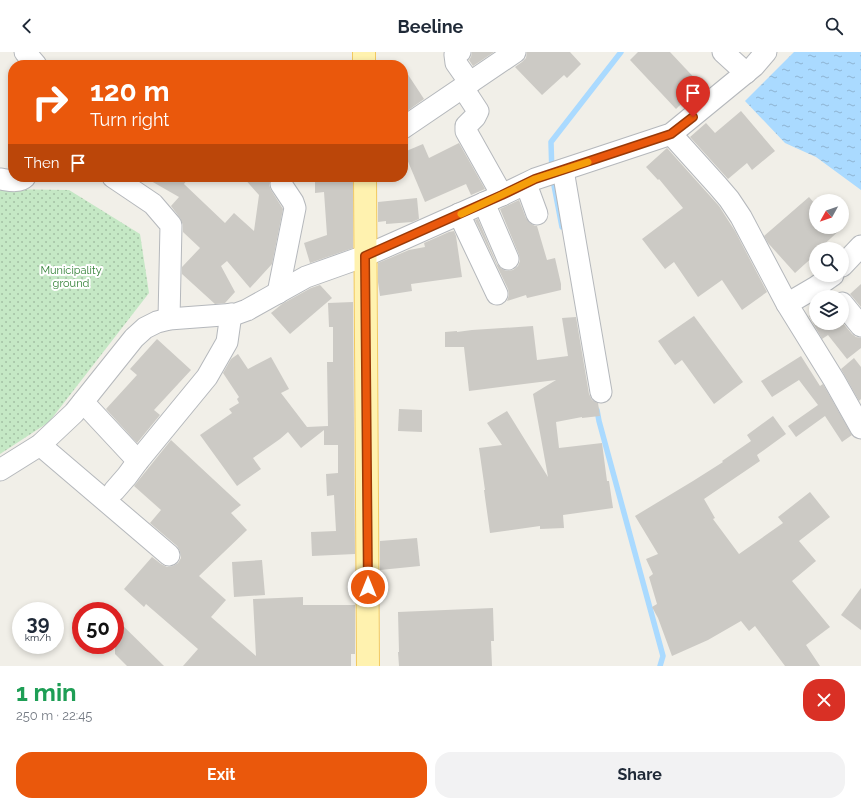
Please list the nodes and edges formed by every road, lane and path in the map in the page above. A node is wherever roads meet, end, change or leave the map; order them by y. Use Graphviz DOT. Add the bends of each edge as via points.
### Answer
graph roads {
  1 [pos="25,52"];
  2 [pos="460,52"];
  3 [pos="515,52"];
  4 [pos="723,52"];
  5 [pos="766,52"];
  6 [pos="32,60"];
  7 [pos="746,73"];
  8 [pos="466,85"];
  9 [pos="408,125"];
  10 [pos="671,134"];
  11 [pos="563,170"];
  12 [pos="532,181"];
  13 [pos="120,182"];
  14 [pos="365,182"];
  15 [pos="281,184"];
  16 [pos="493,199"];
  17 [pos="459,214"];
  18 [pos="537,214"];
  19 [pos="861,246"];
  20 [pos="365,256"];
  21 [pos="508,259"];
  22 [pos="849,259"];
  23 [pos="832,285"];
  24 [pos="278,293"];
  25 [pos="497,294"];
  26 [pos="787,304"];
  27 [pos="849,311"];
  28 [pos="231,314"];
  29 [pos="169,319"];
  30 [pos="861,326"];
  31 [pos="601,392"];
  32 [pos="83,402"];
  33 [pos="861,428"];
  34 [pos="40,445"];
  35 [pos="138,461"];
  36 [pos="0,470"];
  37 [pos="114,490"];
  38 [pos="169,555"];
  39 [pos="368,666"];
  1 -- 6 [label="street"];
  2 -- 8 [label="street" via="455,55 456,63"];
  3 -- 8 [label="street"];
  4 -- 7 [label="street"];
  5 -- 7 [label="street"];
  7 -- 10 [label="street"];
  8 -- 9 [label="street"];
  8 -- 16 [label="street" via="478,112 466,126 466,131"];
  10 -- 11 [label="street"];
  10 -- 26 [label="street" via="741,217"];
  11 -- 12 [label="street"];
  11 -- 31 [label="street"];
  12 -- 16 [label="street"];
  12 -- 18 [label="street"];
  13 -- 29 [label="street" via="153,204 171,225"];
  14 -- 20 [label="main road"];
  15 -- 24 [label="street" via="295,208"];
  16 -- 17 [label="street"];
  16 -- 21 [label="street"];
  17 -- 20 [label="street"];
  17 -- 25 [label="street"];
  19 -- 22 [label="street"];
  20 -- 24 [label="street" via="306,277"];
  20 -- 39 [label="main road"];
  23 -- 26 [label="street"];
  24 -- 28 [label="street" via="247,310"];
  26 -- 33 [label="street"];
  27 -- 30 [label="street"];
  28 -- 29 [label="street"];
  28 -- 35 [label="street" via="227,342 207,378"];
  29 -- 32 [label="street" via="145,328 134,338"];
  32 -- 34 [label="street"];
  32 -- 35 [label="street"];
  34 -- 36 [label="street"];
  34 -- 38 [label="street"];
  35 -- 37 [label="street"];
}
